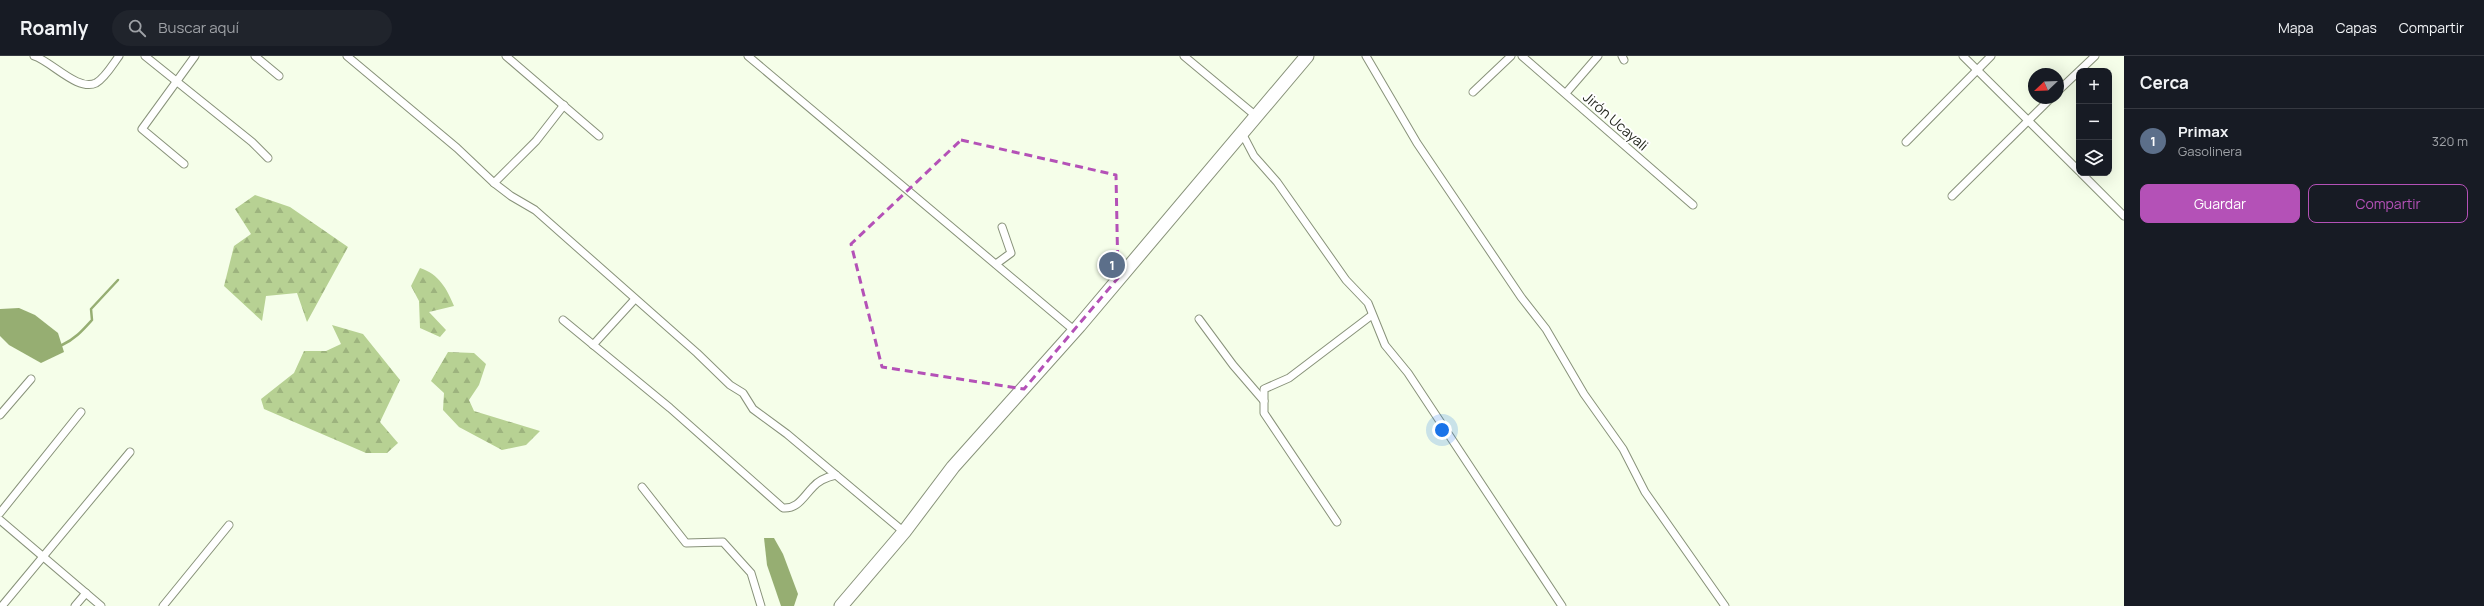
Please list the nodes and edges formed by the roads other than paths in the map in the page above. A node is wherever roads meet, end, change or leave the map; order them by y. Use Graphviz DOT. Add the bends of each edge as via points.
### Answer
graph roads {
  1 [pos="34,56"];
  2 [pos="119,56"];
  3 [pos="145,56"];
  4 [pos="195,56"];
  5 [pos="255,56"];
  6 [pos="347,56"];
  7 [pos="506,56"];
  8 [pos="748,56"];
  9 [pos="1184,56"];
  10 [pos="1200,56"];
  11 [pos="1307,56"];
  12 [pos="1366,56"];
  13 [pos="1511,56"];
  14 [pos="1522,56"];
  15 [pos="1598,56"];
  16 [pos="1963,56"];
  17 [pos="1991,56"];
  18 [pos="2095,56"];
  19 [pos="1195,63"];
  20 [pos="1978,70"];
  21 [pos="279,76"];
  22 [pos="177,81"];
  23 [pos="2064,85"];
  24 [pos="1472,92"];
  25 [pos="1566,93"];
  26 [pos="2045,104"];
  27 [pos="564,105"];
  28 [pos="1256,116"];
  29 [pos="2028,120"];
  30 [pos="1242,133"];
  31 [pos="599,136"];
  32 [pos="1906,142"];
  33 [pos="268,158"];
  34 [pos="184,164"];
  35 [pos="2076,168"];
  36 [pos="2084,176"];
  37 [pos="494,182"];
  38 [pos="1952,196"];
  39 [pos="1693,205"];
  40 [pos="2124,216"];
  41 [pos="1002,226"];
  42 [pos="996,264"];
  43 [pos="635,298"];
  44 [pos="1372,315"];
  45 [pos="1199,319"];
  46 [pos="563,320"];
  47 [pos="1075,331"];
  48 [pos="593,345"];
  49 [pos="31,379"];
  50 [pos="1264,401"];
  51 [pos="81,412"];
  52 [pos="0,415"];
  53 [pos="130,452"];
  54 [pos="836,475"];
  55 [pos="642,488"];
  56 [pos="0,513"];
  57 [pos="0,520"];
  58 [pos="1337,522"];
  59 [pos="229,525"];
  60 [pos="904,532"];
  61 [pos="42,556"];
  62 [pos="86,593"];
  63 [pos="2,606"];
  64 [pos="75,606"];
  65 [pos="101,606"];
  66 [pos="163,606"];
  67 [pos="761,606"];
  68 [pos="841,606"];
  69 [pos="1562,606"];
  70 [pos="1725,606"];
  1 -- 2 [label="street" via="41,58 72,80 87,84 96,83 102,78"];
  3 -- 22 [label="street"];
  4 -- 22 [label="street"];
  5 -- 21 [label="street"];
  6 -- 37 [label="street"];
  7 -- 27 [label="street"];
  8 -- 42 [label="street"];
  9 -- 19 [label="street"];
  10 -- 19 [label="street"];
  11 -- 28 [label="highway"];
  12 -- 70 [label="street" via="1417,143 1521,297 1546,329 1584,394 1623,449 1645,492"];
  13 -- 24 [label="street"];
  14 -- 25 [label="street, Jirón Ucayali"];
  15 -- 25 [label="street"];
  16 -- 20 [label="street"];
  17 -- 20 [label="street"];
  18 -- 23 [label="street"];
  19 -- 28 [label="street"];
  20 -- 29 [label="street"];
  20 -- 32 [label="street"];
  22 -- 33 [label="street"];
  22 -- 34 [label="street" via="142,129"];
  25 -- 39 [label="street, Jirón Ucayali"];
  26 -- 29 [label="street"];
  27 -- 31 [label="street"];
  27 -- 37 [label="street" via="536,141"];
  28 -- 30 [label="highway"];
  29 -- 35 [label="street"];
  29 -- 38 [label="street"];
  30 -- 44 [label="street" via="1254,156 1276,182 1346,280 1368,303"];
  30 -- 47 [label="highway"];
  36 -- 40 [label="street"];
  37 -- 43 [label="street" via="535,210"];
  41 -- 42 [label="street" via="1013,254"];
  42 -- 47 [label="street"];
  43 -- 48 [label="street"];
  43 -- 54 [label="street" via="730,385 743,393 753,408"];
  44 -- 50 [label="street" via="1289,378 1264,389"];
  44 -- 69 [label="street" via="1385,345 1408,373"];
  45 -- 50 [label="street"];
  46 -- 48 [label="street"];
  47 -- 60 [label="highway" via="963,455"];
  48 -- 54 [label="street" via="783,508 791,508 798,504 814,486 825,478"];
  49 -- 52 [label="street"];
  50 -- 58 [label="street" via="1264,414"];
  51 -- 56 [label="street"];
  53 -- 61 [label="street"];
  54 -- 60 [label="street"];
  55 -- 67 [label="street" via="686,543 723,542 751,573"];
  57 -- 61 [label="street"];
  59 -- 66 [label="street"];
  60 -- 68 [label="highway"];
  61 -- 62 [label="street"];
  61 -- 63 [label="street"];
  62 -- 64 [label="street"];
  62 -- 65 [label="street"];
}
